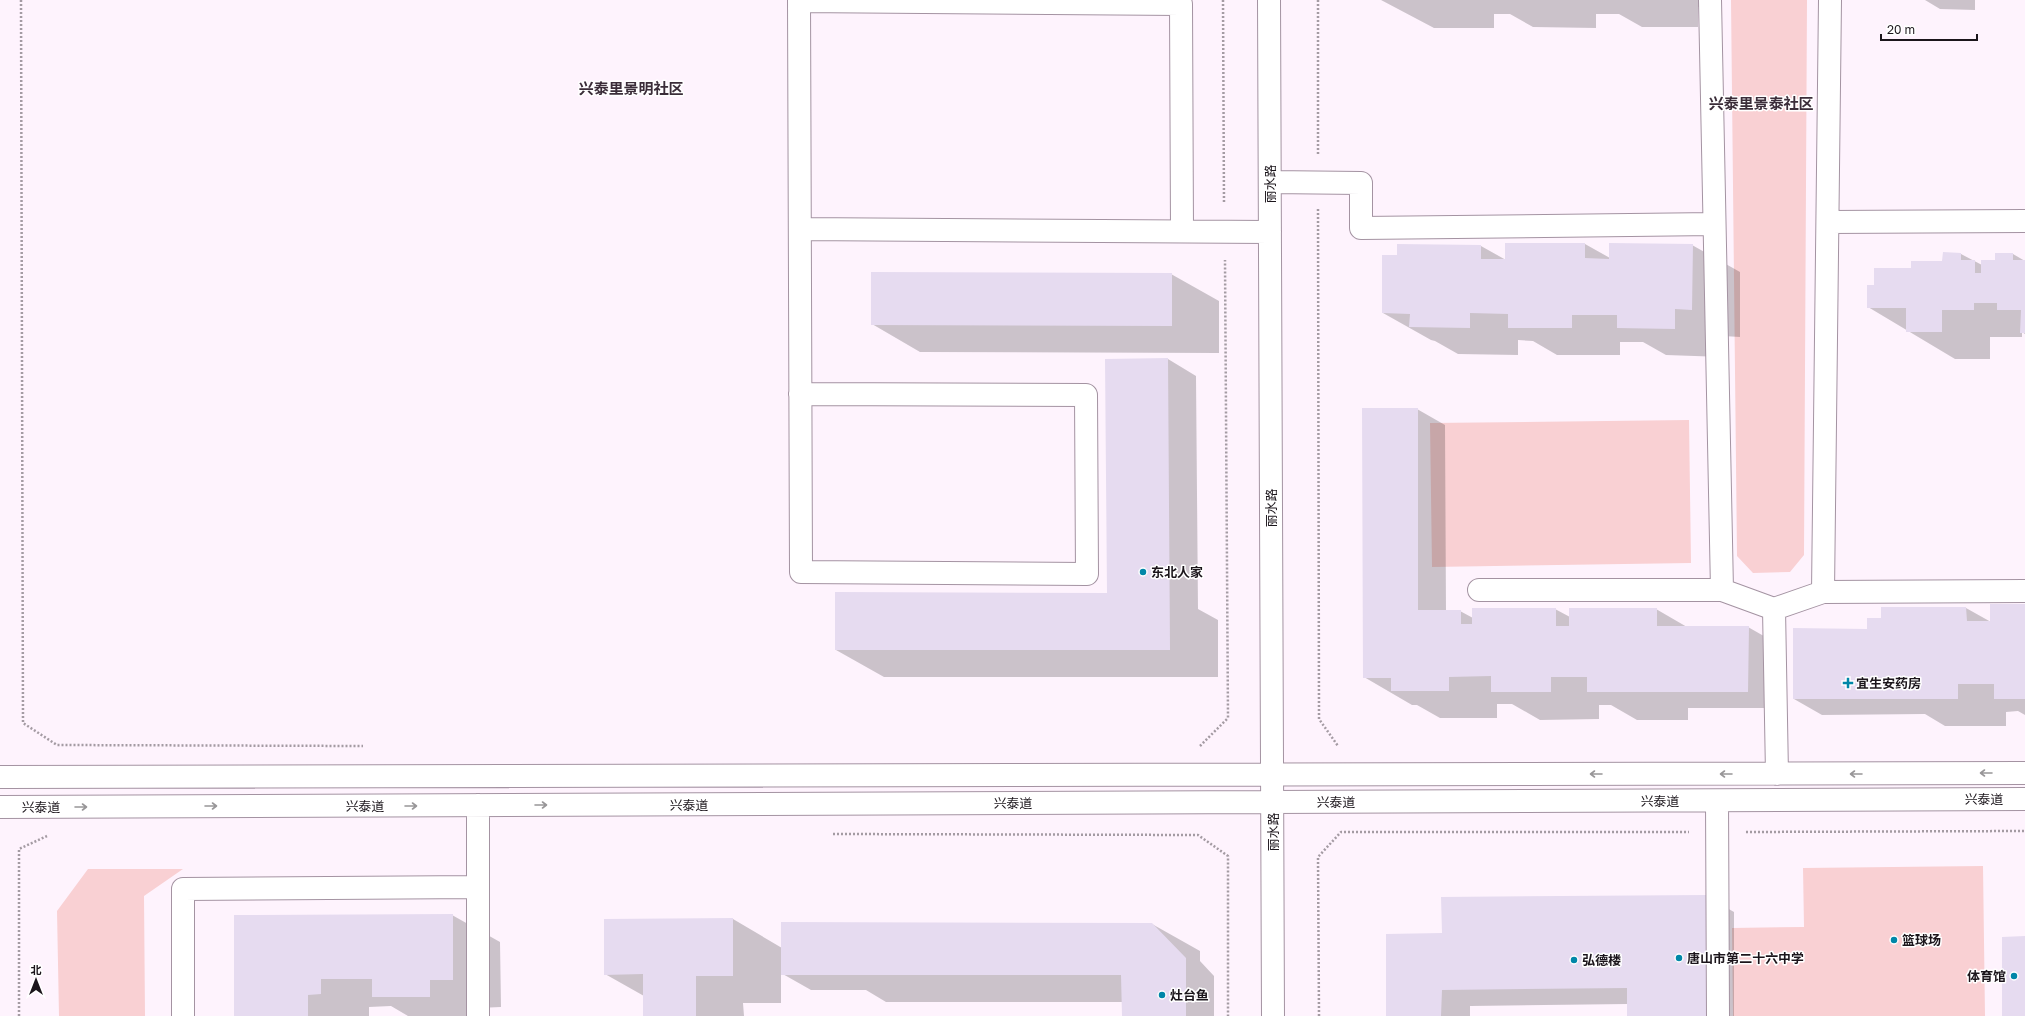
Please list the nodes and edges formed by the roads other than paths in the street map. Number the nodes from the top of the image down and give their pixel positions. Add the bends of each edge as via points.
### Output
1 (1269, 0) edge
2 (1710, 0) edge
3 (1830, 0) edge
4 (799, 1) edge
5 (1270, 182) junction
6 (2025, 221) edge
7 (1828, 222) junction
8 (1714, 224) junction
9 (800, 229) junction
10 (1182, 231) junction
11 (1270, 232) junction
12 (800, 394) junction
13 (1479, 590) dead end
14 (1722, 590) junction
15 (2025, 591) edge
16 (1823, 592) junction
17 (1774, 609) junction
18 (2025, 772) edge
19 (1272, 773) junction
20 (1777, 774) junction
21 (0, 777) edge
22 (2025, 799) edge
23 (1717, 800) junction
24 (1273, 803) junction
25 (478, 805) junction
26 (0, 807) edge
27 (478, 887) junction
28 (183, 1016) edge
29 (478, 1016) edge
30 (1273, 1016) edge
31 (1718, 1016) edge

1 - 5 street, 丽水路
2 - 8 street
3 - 7 street
4 - 9 street
4 - 10 street via 1181,4
5 - 8 street via 1361,183 1361,228
5 - 11 street, 丽水路
6 - 7 street
7 - 16 street
8 - 14 street
9 - 10 street
9 - 12 street
10 - 11 street
11 - 19 street, 丽水路
12 - 12 street via 801,572 1087,574 1086,395
13 - 14 street
14 - 17 street
15 - 16 street
16 - 17 street
17 - 20 street
18 -> 20 street, 兴泰道
20 -> 19 street, 兴泰道
19 - 21 street, 兴泰道
19 - 24 street, 丽水路
22 - 23 street, 兴泰道
23 - 24 street, 兴泰道
23 - 31 street
25 -> 24 street, 兴泰道
24 - 30 street, 丽水路
26 -> 25 street, 兴泰道
25 - 27 street
27 - 28 street via 183,889
27 - 29 street

